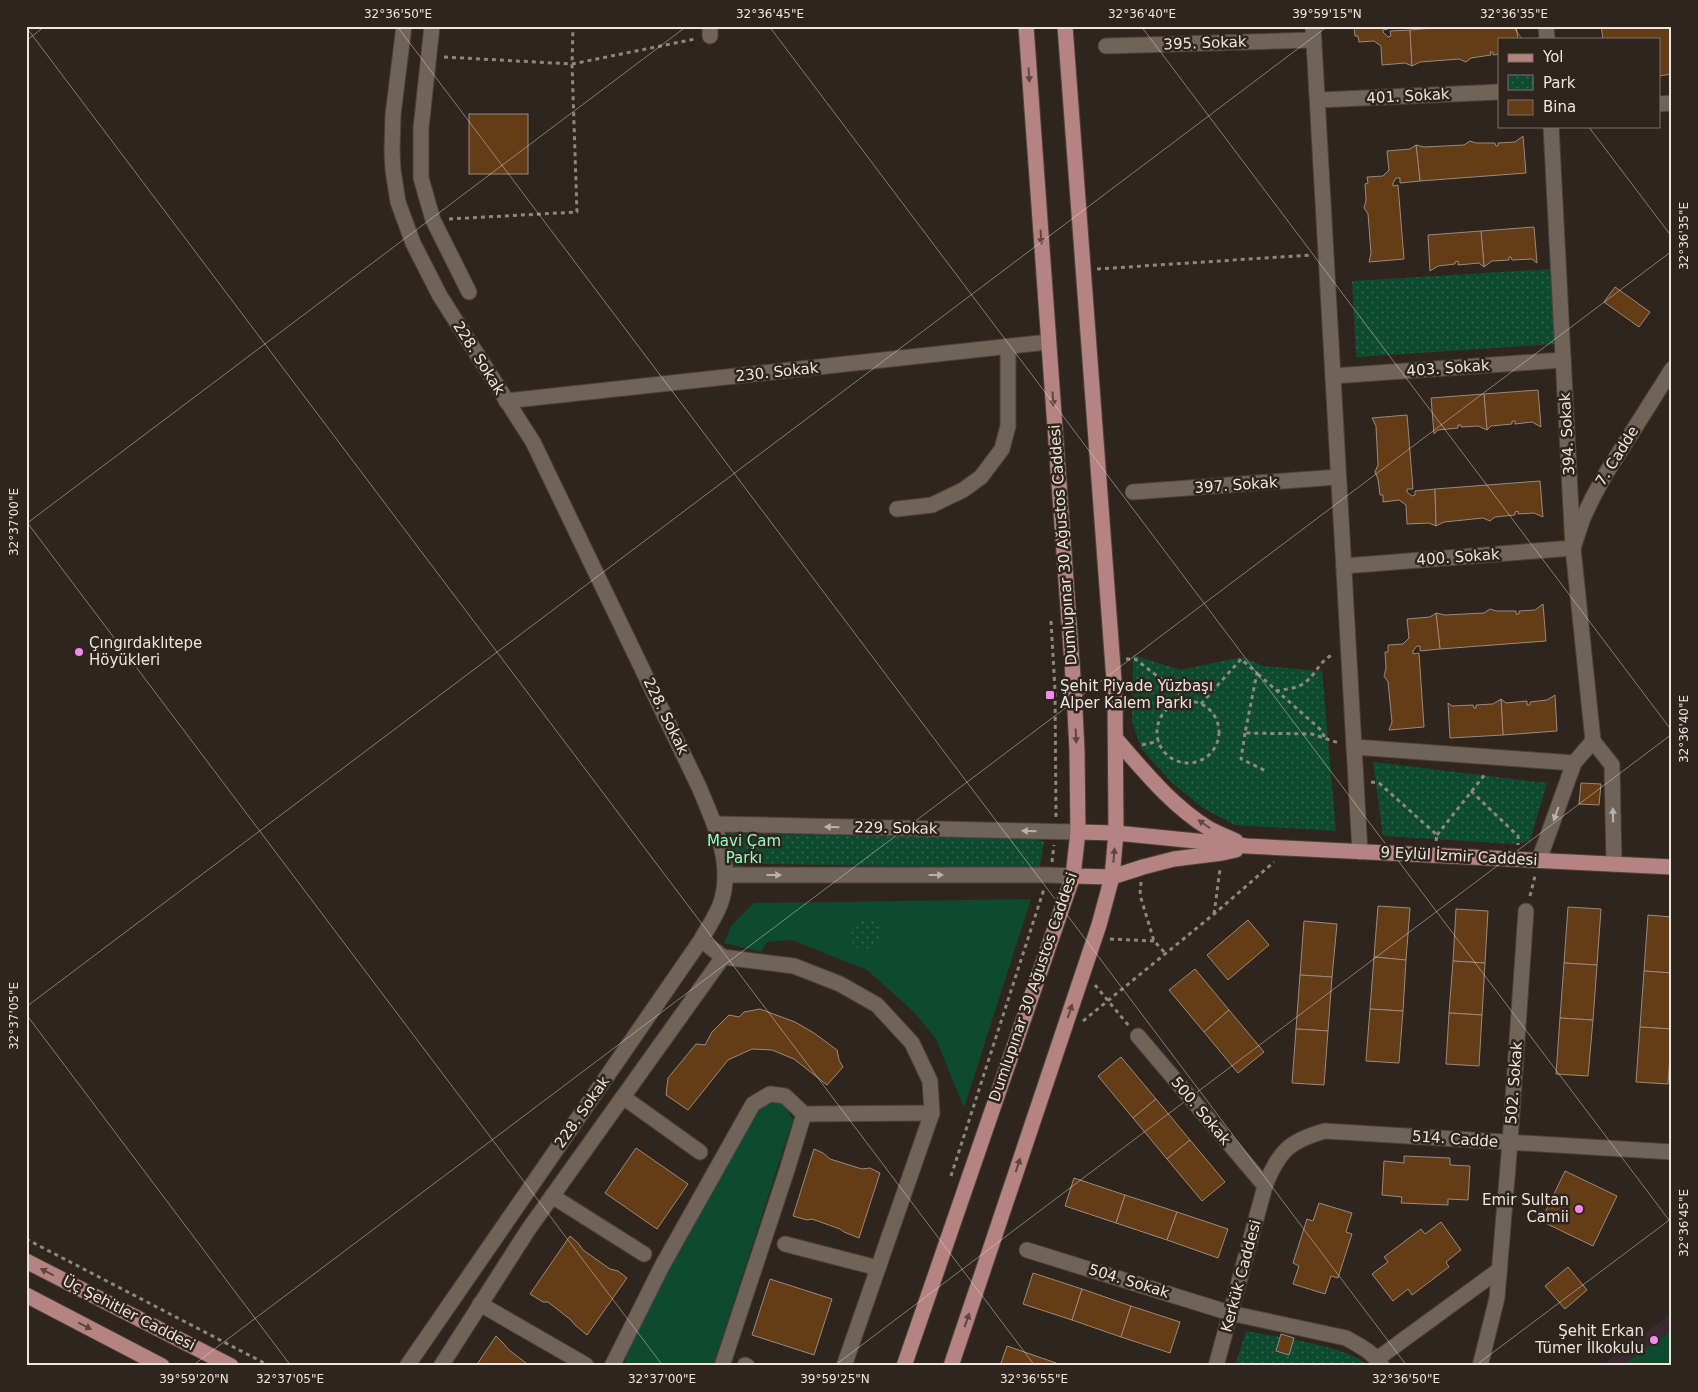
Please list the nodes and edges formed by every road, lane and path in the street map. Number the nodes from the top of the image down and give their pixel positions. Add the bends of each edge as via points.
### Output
1 (404, 26) edge
2 (432, 26) edge
3 (573, 26) edge
4 (1026, 26) edge
5 (1065, 26) edge
6 (710, 31) edge
7 (1314, 33) edge
8 (1106, 46) dead end
9 (429, 56) junction
10 (572, 64) junction
11 (1498, 92) edge
12 (1318, 100) junction
13 (1551, 128) edge
14 (433, 220) junction
15 (1326, 254) junction
16 (1083, 270) junction
17 (469, 292) dead end
18 (1048, 342) junction
19 (1008, 347) junction
20 (1564, 360) junction
21 (1672, 369) edge
22 (1333, 376) junction
23 (506, 402) junction
24 (1338, 477) junction
25 (1133, 492) dead end
26 (898, 509) dead end
27 (1573, 548) junction
28 (1344, 566) junction
29 (1051, 620) dead end
30 (1348, 648) junction
31 (1113, 658) junction
32 (1257, 673) junction
33 (1276, 690) junction
34 (1188, 701) junction
35 (1201, 704) junction
36 (1245, 733) junction
37 (1325, 738) junction
38 (1116, 739) junction
39 (1593, 742) junction
40 (1354, 747) junction
41 (1497, 758) junction
42 (1574, 763) junction
43 (1266, 771) dead end
44 (1356, 780) junction
45 (1471, 791) junction
46 (714, 824) junction
47 (1055, 832) junction
48 (1078, 832) junction
49 (1116, 833) junction
50 (1436, 835) junction
51 (1247, 846) junction
52 (1290, 848) junction
53 (1360, 852) junction
54 (1222, 853) junction
55 (1436, 855) junction
56 (1518, 859) junction
57 (1539, 860) junction
58 (1614, 864) junction
59 (1143, 867) junction
60 (1672, 867) edge
61 (725, 875) junction
62 (1048, 875) junction
63 (1073, 876) junction
64 (1112, 877) junction
65 (1526, 911) joint
66 (1214, 914) junction
67 (1094, 938) junction
68 (701, 940) junction
69 (1154, 941) junction
70 (1166, 954) junction
71 (722, 958) junction
72 (1083, 971) junction
73 (1108, 1001) junction
74 (1081, 1023) dead end
75 (1138, 1036) joint
76 (623, 1096) junction
77 (932, 1113) junction
78 (804, 1114) junction
79 (1510, 1142) junction
80 (700, 1152) dead end
81 (1672, 1152) edge
82 (949, 1184) dead end
83 (1265, 1186) junction
84 (552, 1196) junction
85 (26, 1239) edge
86 (785, 1244) dead end
87 (1026, 1250) dead end
88 (644, 1254) dead end
89 (26, 1261) edge
90 (878, 1268) junction
91 (1499, 1270) junction
92 (26, 1295) edge
93 (480, 1304) junction
94 (1230, 1312) junction
95 (1379, 1362) edge
96 (614, 1364) edge
97 (586, 1365) edge
98 (162, 1366) edge
99 (231, 1366) edge
100 (270, 1366) edge
101 (407, 1366) edge
102 (441, 1366) edge
103 (722, 1366) edge
104 (844, 1366) edge
105 (904, 1366) edge
106 (951, 1366) edge
107 (1216, 1366) edge
108 (1480, 1366) edge

1 - 23 street, 228. Sokak via 393,115 393,170 398,202 425,269
2 - 9 street
3 - 10 path
4 -> 18 main road, Dumlupınar 30 Ağustos Caddesi
5 - 16 main road
6 - 10 path
7 - 8 street, 395. Sokak
7 - 12 street
9 - 10 path
9 - 14 street via 420,157 421,178
10 - 14 path via 577,212
11 - 12 street, 401. Sokak
12 - 15 street
13 - 20 street, 394. Sokak
14 - 17 street
15 - 16 path
15 - 22 street
16 - 31 main road
18 - 19 street, 230. Sokak
18 -> 48 main road, Dumlupınar 30 Ağustos Caddesi via 1074,701
19 - 23 street, 230. Sokak
19 - 26 street via 1008,426 1002,449 981,477 963,490 932,505
20 - 22 street, 403. Sokak
20 - 27 street, 394. Sokak
21 - 27 street, 7. Cadde via 1601,482 1583,518
22 - 24 street
23 - 46 street, 228. Sokak via 533,442 700,787
24 - 25 street, 397. Sokak
24 - 28 street
27 - 28 street, 400. Sokak
27 - 39 street, 394. Sokak
28 - 30 street
29 - 47 path via 1055,690
30 - 33 path via 1326,658 1301,685
30 - 40 street
31 - 34 path via 1135,659
31 - 38 main road
32 - 33 path
32 - 35 path via 1241,659
32 - 36 path
33 - 37 path via 1321,730
34 - 35 path
34 - 35 path via 1171,706 1164,712 1157,728 1158,741 1165,752 1179,762 1197,762 1212,752 1216,745 1219,727 1211,711
36 - 37 path via 1312,734
36 - 43 path via 1241,760
37 - 40 path
38 - 49 main road
51 -> 38 main road, 9 Eylül İzmir Caddesi via 1209,828 1186,812 1162,791
39 - 42 street
58 -> 39 street via 1612,764
40 - 41 street
40 - 44 street
41 - 42 street
41 - 45 path
42 -> 57 street
44 - 50 path via 1379,783
44 - 53 street
45 - 50 path
45 - 56 path via 1518,836
47 -> 46 street, 229. Sokak
46 - 61 street, 228. Sokak
47 - 48 street, 229. Sokak
47 - 62 path
48 - 49 main road, 9 Eylül İzmir Caddesi
48 - 63 main road, Dumlupınar 30 Ağustos Caddesi
49 - 51 main road, 9 Eylül İzmir Caddesi
64 -> 49 main road
50 - 55 path
51 - 52 main road, 9 Eylül İzmir Caddesi
51 - 54 main road, 9 Eylül İzmir Caddesi
52 - 53 main road, 9 Eylül İzmir Caddesi
52 - 66 path
53 - 55 main road, 9 Eylül İzmir Caddesi
54 - 59 main road, 9 Eylül İzmir Caddesi
54 - 66 path
55 - 56 main road, 9 Eylül İzmir Caddesi
56 - 57 main road, 9 Eylül İzmir Caddesi
57 - 58 main road, 9 Eylül İzmir Caddesi
57 - 65 path
58 - 60 main road, 9 Eylül İzmir Caddesi
59 - 64 main road, 9 Eylül İzmir Caddesi
59 - 69 path via 1140,895
61 -> 62 street
61 - 68 street, 228. Sokak via 722,900
62 - 63 street
62 - 82 path
63 - 64 main road, 9 Eylül İzmir Caddesi
63 - 105 main road, Dumlupınar 30 Ağustos Caddesi
64 - 67 main road
65 - 79 street, 502. Sokak
66 - 70 path
67 - 69 path
67 - 72 main road
68 - 71 street
68 - 101 street, 228. Sokak
69 - 70 path
70 - 73 path
71 - 76 street
71 - 77 street via 794,966 840,984 877,1005 912,1043 930,1081
72 - 73 path
106 -> 72 main road
73 - 74 path
73 - 75 path
75 - 83 street, 500. Sokak
76 - 80 street
76 - 84 street
77 - 78 street
77 - 90 street
78 - 96 street via 785,1096 770,1094 753,1104 662,1266
78 - 103 street
79 - 81 street, 514. Cadde
79 - 83 street, 514. Cadde via 1325,1131 1305,1137 1288,1148 1274,1165
79 - 91 street, 502. Sokak
83 - 94 street, Kerkük Caddesi
84 - 88 street
84 - 93 street
85 - 100 path
86 - 90 street
87 - 94 street, 504. Sokak
99 -> 89 main road, Üç Şehitler Caddesi
90 - 104 street
91 - 95 street
91 - 108 street, 502. Sokak via 1497,1298
92 -> 98 main road, Üç Şehitler Caddesi
93 - 97 street
93 - 102 street
94 - 95 street, 504. Sokak via 1346,1338 1363,1347
94 - 107 street, Kerkük Caddesi

